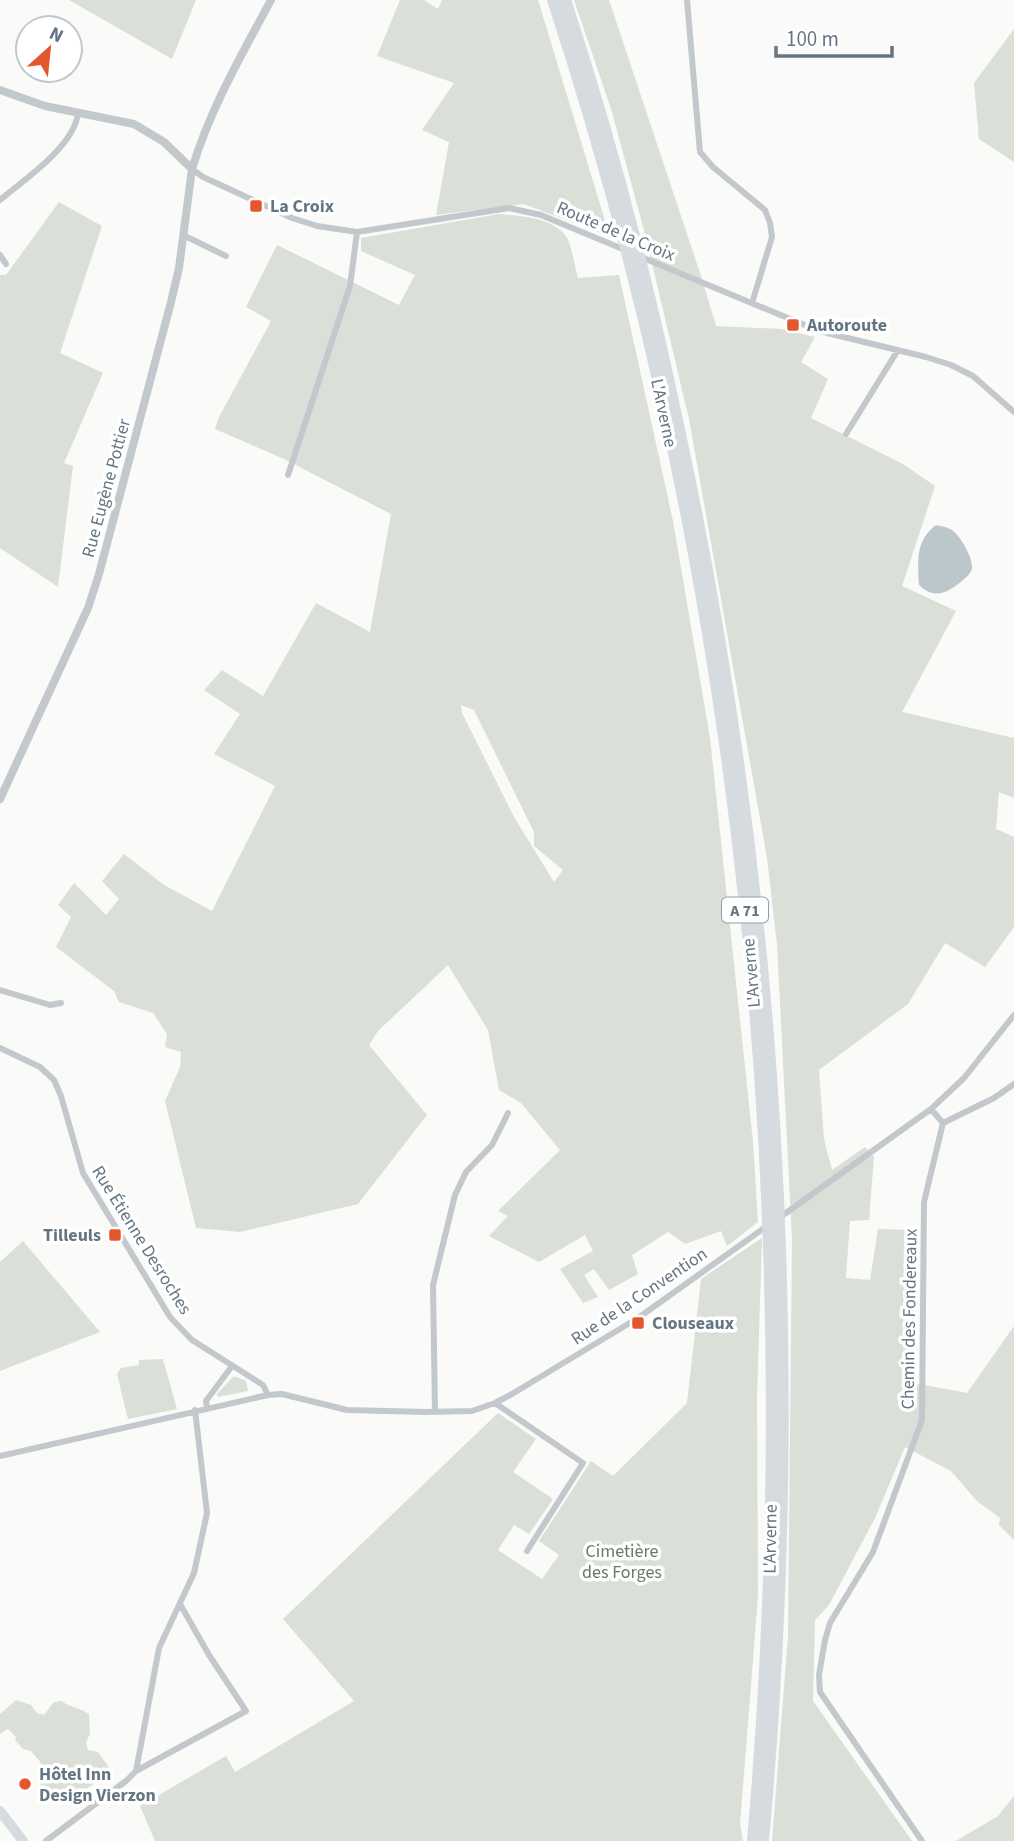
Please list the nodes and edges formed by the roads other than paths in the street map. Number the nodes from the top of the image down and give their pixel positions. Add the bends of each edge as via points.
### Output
1 (271, 0) edge
2 (553, 0) edge
3 (565, 0) edge
4 (687, 0) edge
5 (1, 91) edge
6 (78, 114) junction
7 (192, 169) junction
8 (0, 200) edge
9 (357, 232) junction
10 (183, 235) junction
11 (0, 255) edge
12 (226, 256) dead end
13 (6, 264) dead end
14 (752, 303) junction
15 (898, 350) junction
16 (1014, 411) edge
17 (846, 434) dead end
18 (288, 475) dead end
19 (0, 799) edge
20 (0, 990) edge
21 (61, 1003) dead end
22 (1014, 1015) edge
23 (0, 1048) edge
24 (1014, 1084) edge
25 (931, 1109) junction
26 (508, 1113) dead end
27 (943, 1123) junction
28 (232, 1366) junction
29 (268, 1395) junction
30 (495, 1403) junction
31 (206, 1408) junction
32 (195, 1410) junction
33 (435, 1412) junction
34 (0, 1456) edge
35 (527, 1551) dead end
36 (180, 1604) junction
37 (136, 1771) junction
38 (0, 1811) edge
39 (23, 1841) edge
40 (46, 1841) edge
41 (753, 1841) edge
42 (763, 1841) edge
43 (922, 1841) edge

1 - 7 street, Rue Eugène Pottier via 225,87
2 - 41 highway, L'Arverne / A 71 via 610,191 671,447 719,704 747,926 760,1066 772,1396 767,1632
3 - 42 highway, L'Arverne / A 71 via 621,188 683,446 720,638 755,891 775,1126 783,1350 778,1639
4 - 14 street via 700,152 765,210 770,223 772,237
5 - 6 street
6 - 7 street via 134,124 174,150
6 - 8 street via 70,134 45,163
7 - 9 street, Route de la Croix via 292,218
7 - 10 street, Rue Eugène Pottier
9 - 14 street, Route de la Croix via 509,208 541,215
9 - 18 street via 350,286
10 - 12 street
10 - 19 street, Rue Eugène Pottier via 171,302 88,608
11 - 13 street
14 - 15 street, Route de la Croix via 819,331
15 - 16 street, Route de la Croix via 973,376
15 - 17 street
20 - 21 street via 50,1005
22 - 25 street, Rue de la Convention via 964,1078
23 - 28 street, Rue Étienne Desroches via 40,1067 54,1080 83,1173 170,1317 192,1340
24 - 27 street
25 - 27 street
25 - 30 street, Rue de la Convention via 638,1318
26 - 33 street via 492,1145 466,1172 455,1195 433,1285
27 - 43 street, Chemin des Fondereaux via 924,1202 922,1420 873,1552 830,1623 819,1675 820,1692
28 - 29 street, Rue Étienne Desroches via 263,1385
28 - 31 street via 206,1401
29 - 31 street, Rue de la Convention
29 - 33 street, Rue de la Convention via 289,1395 348,1410
30 - 33 street, Rue de la Convention via 472,1411
30 - 35 street via 583,1463
31 - 32 street, Rue de la Convention
32 - 34 street, Rue de la Convention
32 - 36 street via 207,1513 194,1573
36 - 37 street via 159,1648
36 - 37 street via 246,1711
37 - 40 street
38 - 39 main road

